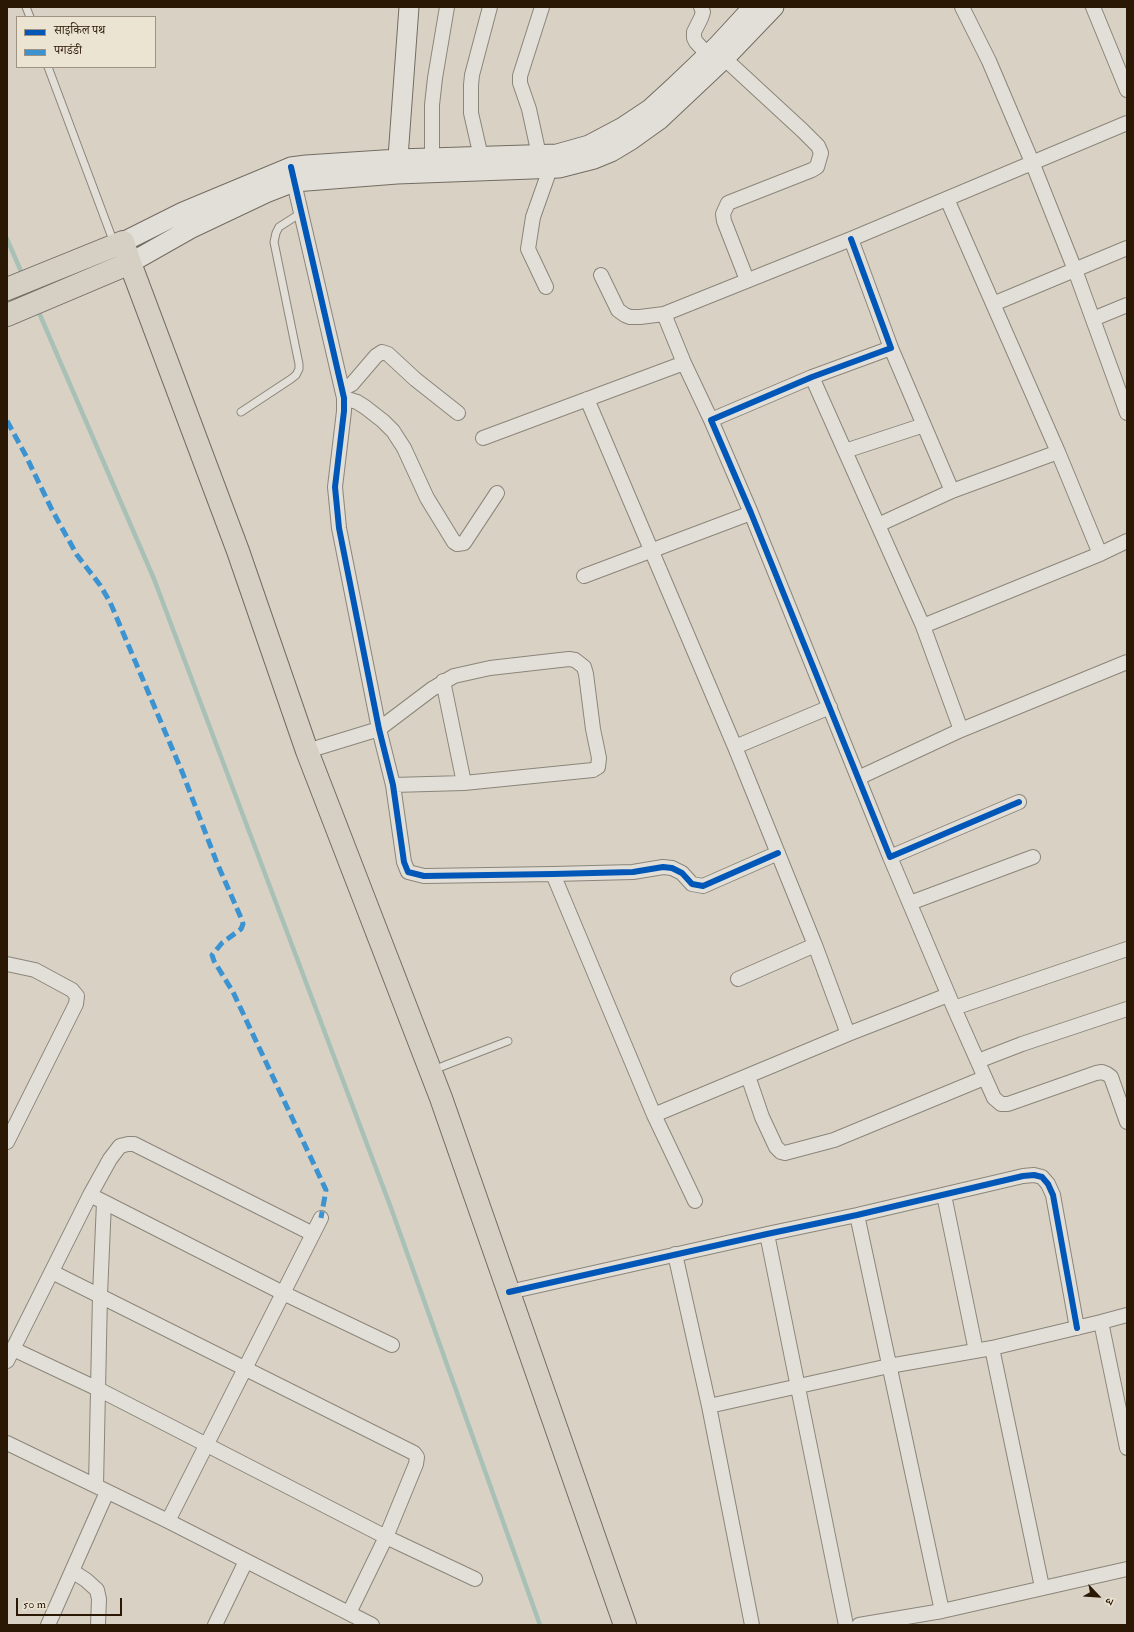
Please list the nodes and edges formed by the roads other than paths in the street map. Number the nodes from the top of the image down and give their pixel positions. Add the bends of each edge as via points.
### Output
1 (409, 7) edge
2 (448, 7) edge
3 (490, 7) edge
4 (542, 7) edge
5 (701, 7) edge
6 (753, 7) edge
7 (774, 7) edge
8 (962, 7) edge
9 (1097, 8) edge
10 (716, 57) junction
11 (48, 68) edge
12 (1127, 90) edge
13 (1127, 123) edge
14 (481, 157) junction
15 (432, 158) junction
16 (544, 162) junction
17 (1032, 162) junction
18 (398, 167) junction
19 (292, 174) junction
20 (947, 199) junction
21 (301, 214) junction
22 (851, 239) junction
23 (119, 244) junction
24 (1127, 248) edge
25 (130, 263) junction
26 (1076, 270) junction
27 (601, 275) dead end
28 (747, 280) junction
29 (546, 287) dead end
30 (7, 288) edge
31 (993, 304) junction
32 (1127, 305) edge
33 (7, 314) edge
34 (664, 314) junction
35 (1093, 319) junction
36 (892, 348) junction
37 (684, 363) junction
38 (812, 377) junction
39 (343, 394) junction
40 (587, 399) junction
41 (240, 412) dead end
42 (458, 413) dead end
43 (1127, 413) edge
44 (711, 420) junction
45 (924, 425) junction
46 (484, 438) dead end
47 (845, 451) junction
48 (1058, 452) junction
49 (952, 491) junction
50 (497, 493) dead end
51 (751, 513) junction
52 (878, 525) junction
53 (1127, 541) edge
54 (651, 550) junction
55 (1100, 554) junction
56 (584, 576) dead end
57 (923, 626) junction
58 (1127, 662) edge
59 (443, 681) junction
60 (830, 707) junction
61 (379, 729) junction
62 (961, 730) junction
63 (735, 747) junction
64 (307, 751) junction
65 (858, 778) junction
66 (464, 783) junction
67 (393, 785) junction
68 (1019, 802) dead end
69 (778, 853) junction
70 (890, 857) junction
71 (1033, 857) dead end
72 (553, 874) junction
73 (910, 903) junction
74 (815, 945) junction
75 (1127, 949) edge
76 (7, 964) edge
77 (738, 979) dead end
78 (948, 995) junction
79 (954, 1008) junction
80 (1127, 1009) edge
81 (848, 1034) junction
82 (508, 1041) dead end
83 (978, 1061) junction
84 (431, 1071) junction
85 (748, 1076) junction
86 (984, 1078) junction
87 (1123, 1094) edge
88 (654, 1115) junction
89 (1127, 1122) edge
90 (7, 1142) edge
91 (90, 1195) junction
92 (944, 1195) junction
93 (695, 1201) dead end
94 (104, 1202) junction
95 (857, 1215) junction
96 (321, 1218) dead end
97 (313, 1234) junction
98 (767, 1234) junction
99 (675, 1254) junction
100 (52, 1272) junction
101 (509, 1292) junction
102 (283, 1293) junction
103 (100, 1295) junction
104 (1127, 1315) edge
105 (1101, 1322) junction
106 (1077, 1328) junction
107 (392, 1345) dead end
108 (992, 1348) junction
109 (976, 1351) junction
110 (10, 1355) edge
111 (889, 1366) junction
112 (245, 1369) junction
113 (798, 1386) junction
114 (98, 1389) junction
115 (709, 1406) junction
116 (7, 1443) edge
117 (206, 1446) junction
118 (1127, 1448) edge
119 (102, 1489) junction
120 (168, 1521) junction
121 (386, 1537) junction
122 (246, 1560) junction
123 (1127, 1569) edge
124 (72, 1571) junction
125 (475, 1579) dead end
126 (1042, 1587) junction
127 (942, 1611) junction
128 (349, 1613) junction
129 (48, 1625) edge
130 (98, 1625) edge
131 (214, 1625) edge
132 (372, 1625) edge
133 (626, 1625) edge
134 (752, 1625) edge
135 (846, 1625) edge
136 (859, 1625) edge

1 - 18 main road
2 - 15 street via 432,105
3 - 14 street via 471,85 471,113
4 - 16 street via 520,83
5 - 10 street via 702,18 694,32 694,38
6 - 10 main road
7 - 10 main road
8 - 17 street via 989,61
9 - 12 street
10 - 16 main road via 669,112 631,140 594,159 559,168
10 - 28 street via 803,131 818,146 821,153 817,167 812,170 728,203 723,214 724,221
11 - 23 lane
13 - 17 street
14 - 15 main road
14 - 16 main road
15 - 18 main road
16 - 18 main road
16 - 29 street via 528,249
17 - 20 street
17 - 26 street
18 - 19 main road
19 - 21 street
19 - 23 main road via 183,212
19 - 25 main road via 266,193 190,229
20 - 22 street
20 - 31 street
21 - 39 street
21 - 41 lane via 279,227 274,242 300,364 299,370 296,375
22 - 28 street
22 - 36 street
23 - 25 main road
23 - 30 main road
24 - 26 street
25 - 33 main road
25 - 64 main road via 238,551
26 - 31 street
26 - 35 street
27 - 34 street via 618,310 625,315 640,317
28 - 34 street
31 - 48 street
32 - 35 street
34 - 37 street
35 - 43 street
36 - 38 street
36 - 45 street
37 - 40 street
37 - 44 street
38 - 44 street
38 - 47 street
39 - 42 street via 382,352 388,354
39 - 50 street via 383,420 393,431 404,448 427,498 454,542 464,543
39 - 61 street via 344,411 335,487 339,528
40 - 46 street
40 - 54 street
44 - 51 street
45 - 47 street
45 - 49 street
47 - 52 street
48 - 49 street
48 - 55 street
49 - 52 street
51 - 54 street
51 - 60 street
52 - 57 street
53 - 55 street
54 - 56 street
54 - 63 street
55 - 57 street
57 - 62 street
58 - 62 street
59 - 61 street
59 - 66 street
59 - 66 street via 490,668 569,660 580,663 586,674 599,758 598,767 589,772
60 - 63 street
60 - 65 street
61 - 64 street
61 - 67 street
62 - 65 street
63 - 69 street
64 - 84 main road
65 - 70 street
66 - 67 street
67 - 72 street via 404,862 408,872 424,876
68 - 70 street
69 - 72 street via 703,886 692,884 682,873 672,868 663,867 633,872
69 - 74 street
70 - 73 street
71 - 73 street
72 - 88 street
73 - 78 street
74 - 77 street
74 - 81 street
75 - 79 street
76 - 90 street via 35,970 72,990 78,996
78 - 79 street
78 - 81 street
79 - 83 street
80 - 83 street
81 - 85 street
82 - 84 lane
83 - 86 street
84 - 101 main road
85 - 86 street via 762,1117 776,1147 785,1153 834,1140
85 - 88 street
86 - 87 street via 994,1098 1001,1104 1008,1104 1102,1072 1111,1077
87 - 89 street
88 - 93 street
91 - 94 street
91 - 97 street via 110,1158 120,1146 134,1144
91 - 100 street
92 - 95 street
92 - 106 street via 1022,1176 1042,1177 1053,1195
92 - 109 street
94 - 102 street
94 - 103 street
95 - 98 street
95 - 111 street
96 - 97 street
97 - 102 street
98 - 99 street
98 - 113 street
99 - 101 street
99 - 115 street
100 - 103 street
100 - 110 street
101 - 133 main road
102 - 107 street
102 - 112 street
103 - 112 street
103 - 114 street
104 - 105 street
105 - 106 street
105 - 118 street
106 - 108 street
108 - 109 street
108 - 126 street
109 - 111 street
110 - 114 street
111 - 113 street
111 - 127 street
112 - 117 street
112 - 121 street via 414,1453 416,1464
113 - 115 street
113 - 135 street
114 - 117 street
114 - 119 street
115 - 134 street
116 - 119 street
117 - 120 street
117 - 121 street
119 - 120 street
119 - 124 street
120 - 122 street
121 - 125 street
121 - 128 street
122 - 128 street
122 - 131 street
123 - 126 street
124 - 129 street
124 - 130 street via 97,1590
126 - 127 street
127 - 136 street
128 - 132 street

